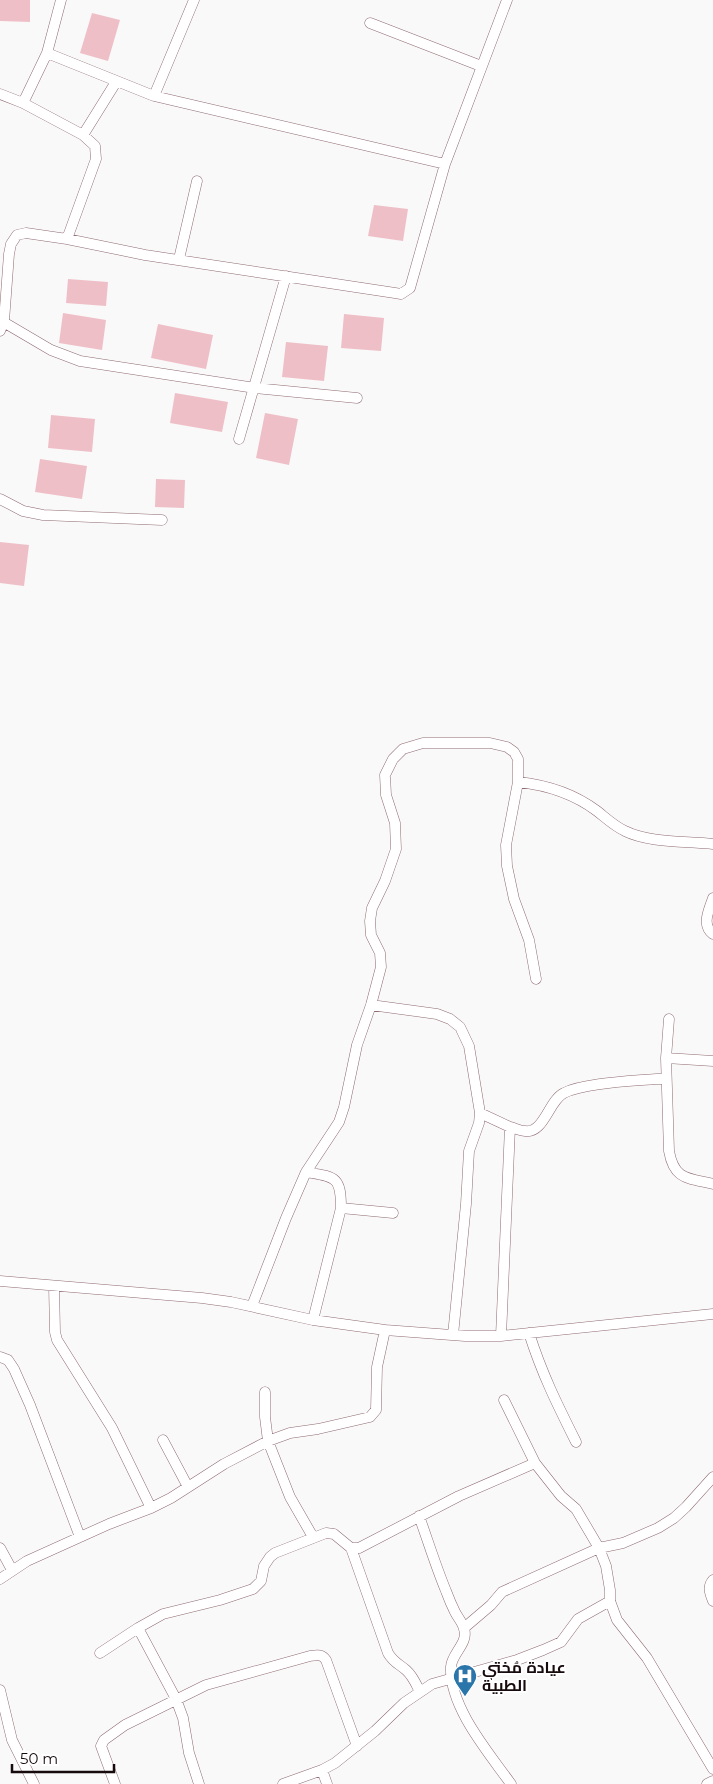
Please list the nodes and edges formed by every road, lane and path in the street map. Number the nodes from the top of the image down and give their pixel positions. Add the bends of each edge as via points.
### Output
1 (62, 0) edge
2 (194, 0) edge
3 (506, 0) edge
4 (370, 23) dead end
5 (46, 53) junction
6 (481, 66) junction
7 (116, 82) junction
8 (0, 94) edge
9 (154, 96) junction
10 (23, 103) junction
11 (83, 135) junction
12 (445, 164) junction
13 (197, 181) dead end
14 (67, 239) junction
15 (179, 259) junction
16 (286, 276) junction
17 (1, 324) edge
18 (254, 388) junction
19 (357, 398) dead end
20 (239, 439) dead end
21 (0, 500) edge
22 (162, 520) dead end
23 (518, 782) junction
24 (713, 844) edge
25 (713, 898) edge
26 (713, 934) edge
27 (536, 979) dead end
28 (371, 1005) junction
29 (669, 1019) dead end
30 (666, 1058) junction
31 (713, 1061) edge
32 (666, 1078) junction
33 (480, 1113) junction
34 (510, 1127) junction
35 (306, 1172) junction
36 (713, 1184) edge
37 (341, 1208) junction
38 (393, 1213) dead end
39 (0, 1281) edge
40 (54, 1286) junction
41 (252, 1306) junction
42 (713, 1314) edge
43 (313, 1320) junction
44 (386, 1330) junction
45 (529, 1333) junction
46 (452, 1335) junction
47 (501, 1336) junction
48 (0, 1357) edge
49 (265, 1392) dead end
50 (504, 1400) dead end
51 (163, 1440) dead end
52 (268, 1441) junction
53 (576, 1442) dead end
54 (535, 1463) junction
55 (713, 1476) edge
56 (188, 1487) junction
57 (151, 1508) junction
58 (419, 1516) junction
59 (80, 1537) junction
60 (313, 1537) junction
61 (0, 1548) edge
62 (352, 1548) junction
63 (599, 1548) junction
64 (12, 1570) junction
65 (0, 1579) edge
66 (713, 1580) edge
67 (610, 1601) junction
68 (713, 1601) edge
69 (138, 1628) junction
70 (464, 1628) junction
71 (100, 1653) dead end
72 (450, 1678) junction
73 (0, 1690) edge
74 (420, 1692) junction
75 (176, 1699) junction
76 (357, 1746) junction
77 (713, 1769) edge
78 (322, 1770) junction
79 (713, 1781) edge
80 (34, 1784) edge
81 (115, 1784) edge
82 (199, 1784) edge
83 (283, 1784) edge
84 (327, 1784) edge
85 (511, 1784) edge
86 (707, 1784) edge

1 - 5 street
2 - 9 street
3 - 6 street
4 - 6 street
5 - 7 street
5 - 10 street
6 - 12 street
7 - 9 street
7 - 11 street
8 - 10 street
9 - 12 street
10 - 11 street
11 - 14 street via 95,146 96,159
12 - 16 street via 410,288 406,292
13 - 15 street
14 - 15 street
14 - 17 street via 26,233 17,235 9,254
15 - 16 street
16 - 18 street
17 - 18 street via 80,361
18 - 19 street
18 - 20 street
21 - 22 street via 43,515
23 - 24 street via 540,784 580,799 626,832 642,837
23 - 27 street via 506,846 507,866 514,899 529,940
23 - 28 street via 518,759 514,752 490,743 423,743 404,749 393,759 385,775 385,785 395,823 396,849 372,908 371,934 380,953 381,967
25 - 26 street via 706,924
28 - 33 street via 437,1014 460,1027 469,1046
28 - 35 street via 357,1045 339,1122
29 - 30 street
30 - 31 street
30 - 32 street
32 - 34 street via 571,1090 558,1096 537,1128 526,1132
32 - 36 street via 671,1163 684,1178
33 - 34 street
33 - 46 street via 469,1151
34 - 47 street
35 - 37 street via 330,1176 336,1182 341,1190
35 - 41 street
37 - 38 street
37 - 43 street
39 - 40 street
40 - 41 street via 202,1298
40 - 57 street via 57,1340 112,1428
41 - 43 street
42 - 45 street
43 - 44 street
44 - 46 street
44 - 52 street via 377,1367 376,1410 370,1417 290,1433
45 - 47 street
45 - 53 street via 551,1394
46 - 47 street
48 - 59 street via 8,1360 14,1369 30,1405
49 - 52 street
50 - 54 street
51 - 56 street
52 - 56 street
52 - 60 street via 290,1497
54 - 58 street
54 - 63 street via 561,1496 576,1509
55 - 63 street via 674,1518 623,1543
56 - 57 street
57 - 59 street
58 - 62 street via 359,1548
58 - 70 street via 446,1592
59 - 64 street
60 - 62 street via 334,1534
60 - 69 street via 270,1557 261,1581 253,1589 163,1614
61 - 64 street
62 - 74 street via 388,1652 413,1678
63 - 67 street via 606,1566
63 - 70 street via 502,1592
64 - 65 street
66 - 68 street via 709,1589
67 - 72 street via 578,1619 565,1638 543,1650
67 - 77 street via 617,1620 647,1658
69 - 71 street
69 - 75 street
70 - 72 street via 464,1640 453,1658
72 - 74 street
72 - 85 street via 482,1748
73 - 80 street via 12,1740
74 - 76 street
75 - 76 street via 218,1681 323,1656
75 - 81 street via 125,1724 104,1740 101,1751
75 - 82 street
76 - 78 street
78 - 83 street
78 - 84 street
79 - 86 street

